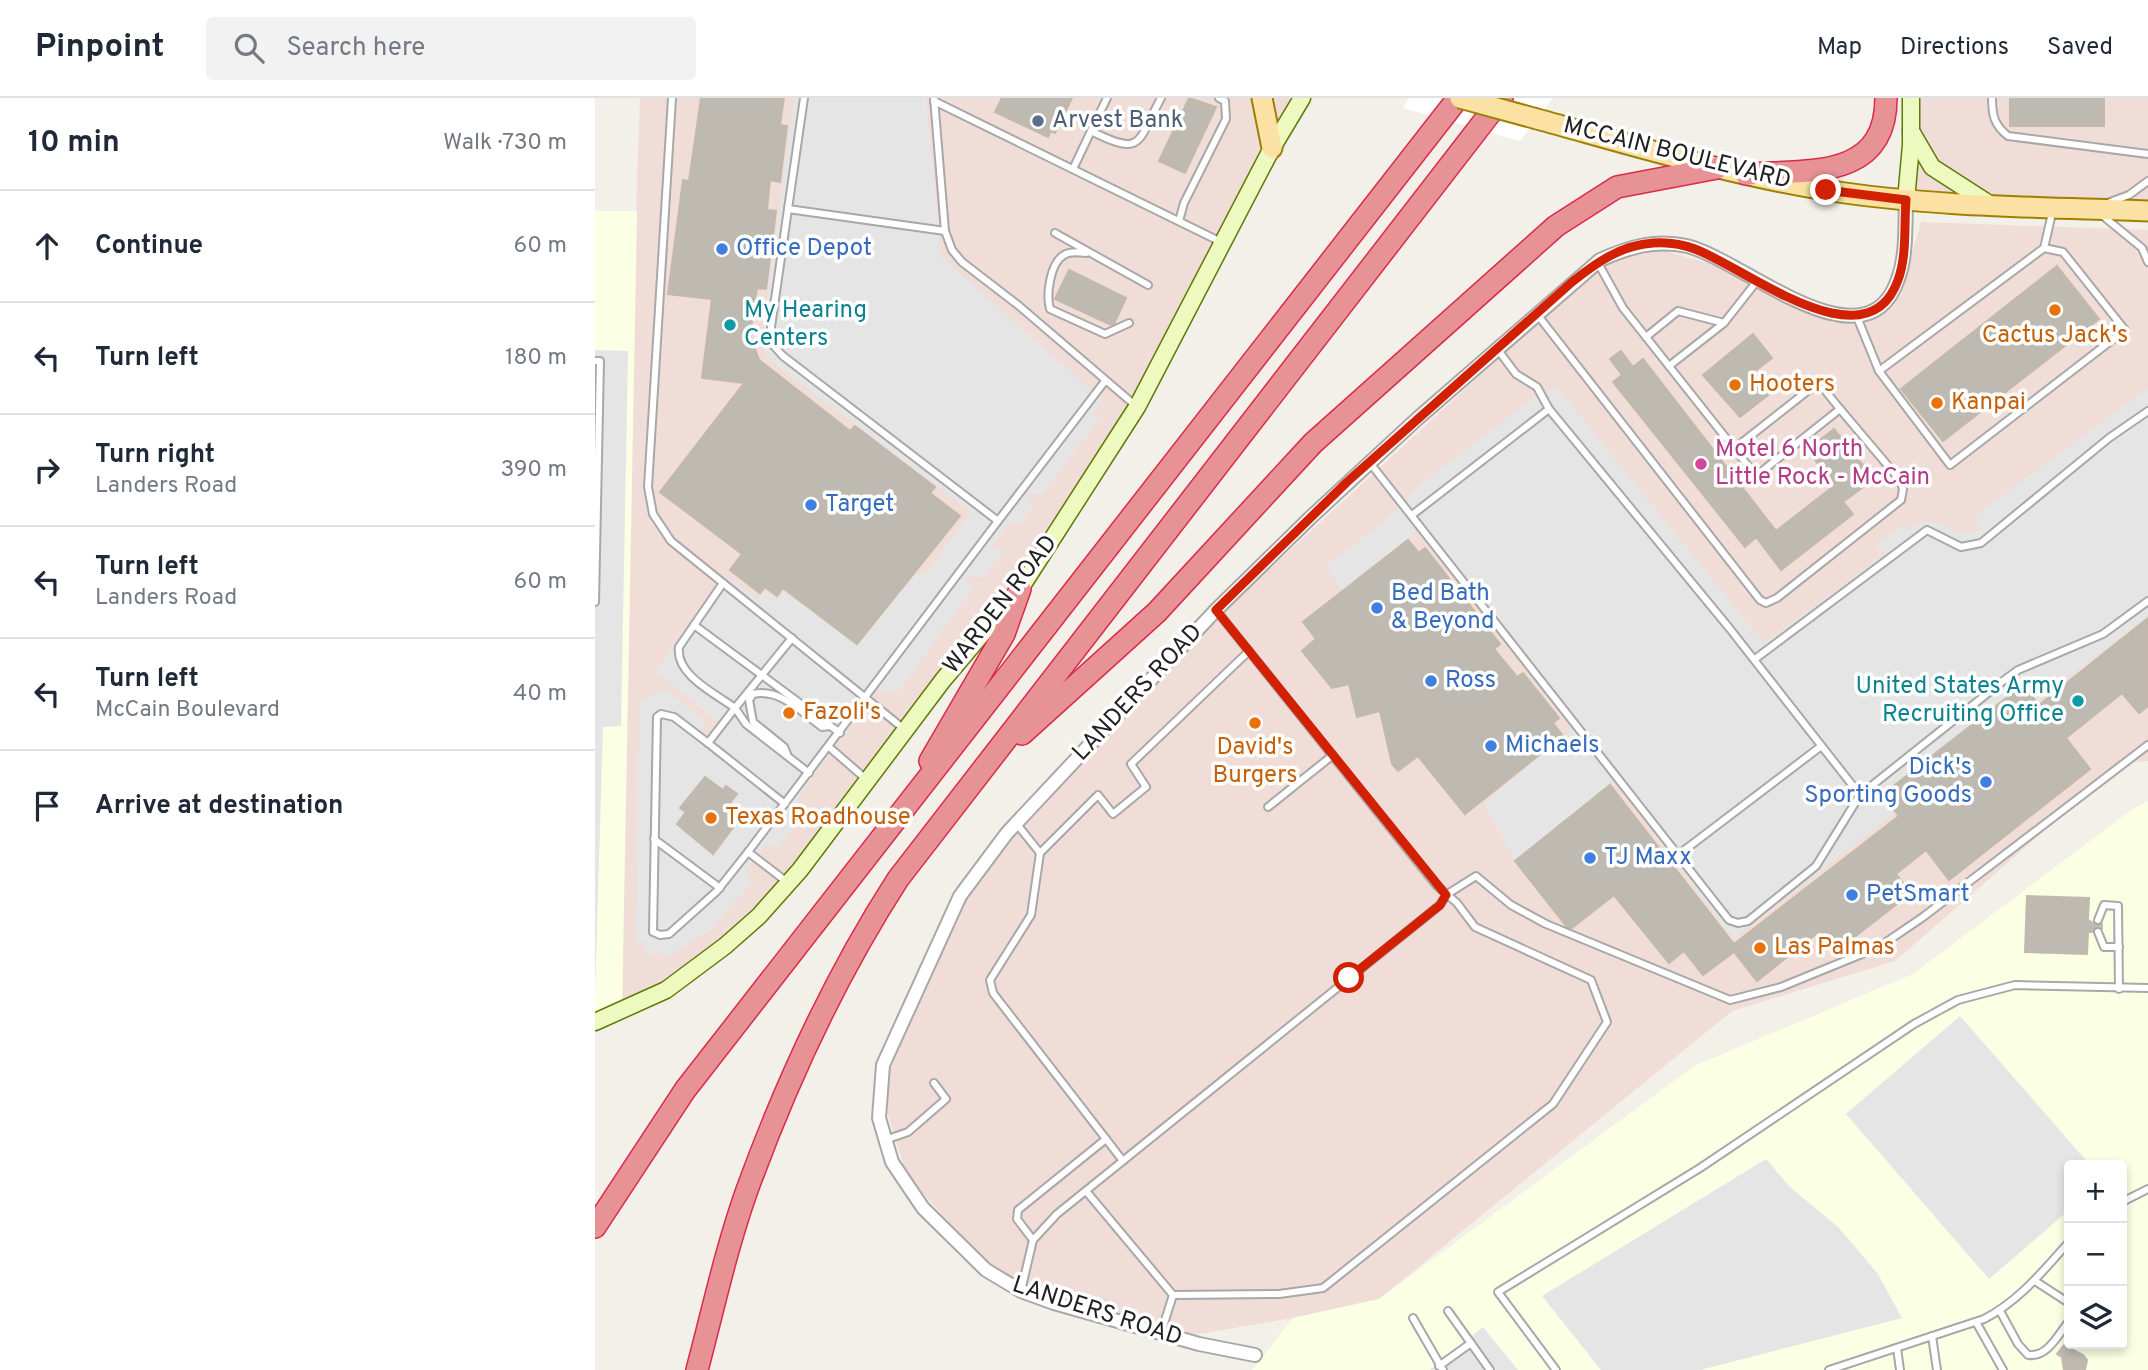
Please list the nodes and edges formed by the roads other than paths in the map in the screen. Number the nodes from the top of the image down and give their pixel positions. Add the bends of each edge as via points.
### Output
1 (672, 98) edge
2 (804, 98) edge
3 (1107, 98) edge
4 (1161, 98) edge
5 (1219, 98) edge
6 (1262, 98) edge
7 (1302, 98) edge
8 (1459, 98) edge
9 (1502, 98) edge
10 (1886, 98) edge
11 (1911, 98) edge
12 (1992, 98) edge
13 (934, 100) edge
14 (1091, 131) junction
15 (1911, 131) junction
16 (1272, 148) junction
17 (2148, 154) edge
18 (1717, 168) junction
19 (1073, 169) junction
20 (1745, 174) junction
21 (2148, 181) edge
22 (1906, 200) junction
23 (1991, 205) junction
24 (2053, 207) junction
25 (788, 209) junction
26 (2094, 209) junction
27 (2148, 211) edge
28 (1179, 221) junction
29 (945, 232) junction
30 (1055, 233) dead end
31 (1223, 243) junction
32 (2044, 248) junction
33 (1086, 253) junction
34 (2148, 261) edge
35 (1597, 262) junction
36 (1758, 279) junction
37 (1148, 285) dead end
38 (1050, 309) junction
39 (1536, 313) junction
40 (1857, 317) junction
41 (1129, 323) dead end
42 (1724, 323) junction
43 (1041, 325) junction
44 (1646, 337) junction
45 (1497, 348) junction
46 (595, 361) edge
47 (1669, 366) junction
48 (1879, 371) junction
49 (1105, 381) junction
50 (1137, 407) junction
51 (1549, 409) junction
52 (1840, 409) junction
53 (2148, 411) edge
54 (1735, 448) junction
55 (1369, 462) junction
56 (1412, 515) junction
57 (998, 521) junction
58 (596, 562) edge
59 (723, 583) junction
60 (1020, 590) junction
61 (2148, 601) edge
62 (595, 602) edge
63 (1216, 610) junction
64 (694, 625) junction
65 (792, 638) junction
66 (1249, 651) junction
67 (1755, 659) junction
68 (762, 675) junction
69 (867, 699) junction
70 (735, 708) junction
71 (830, 726) junction
72 (905, 730) junction
73 (840, 733) junction
74 (708, 743) junction
75 (2148, 745) edge
76 (829, 747) junction
77 (1820, 747) junction
78 (1333, 755) junction
79 (789, 757) junction
80 (985, 768) junction
81 (809, 773) junction
82 (868, 780) junction
83 (1860, 794) junction
84 (785, 804) junction
85 (1268, 807) dead end
86 (897, 819) junction
87 (1016, 823) junction
88 (654, 839) junction
89 (748, 852) junction
90 (1040, 853) junction
91 (1678, 855) junction
92 (788, 883) junction
93 (720, 888) junction
94 (1446, 895) junction
95 (2098, 920) dead end
96 (2098, 932) dead end
97 (2119, 947) junction
98 (2148, 988) edge
99 (2119, 989) junction
100 (596, 1019) edge
101 (934, 1083) dead end
102 (1106, 1139) junction
103 (883, 1140) junction
104 (1123, 1161) junction
105 (2148, 1189) edge
106 (1086, 1191) junction
107 (2127, 1200) edge
108 (595, 1227) edge
109 (1033, 1240) junction
110 (2064, 1248) edge
111 (2035, 1281) junction
112 (1021, 1291) junction
113 (1174, 1295) junction
114 (2064, 1300) edge
115 (1448, 1311) dead end
116 (2000, 1311) junction
117 (1413, 1318) dead end
118 (1976, 1322) junction
119 (2064, 1328) edge
120 (1161, 1333) junction
121 (1932, 1336) junction
122 (1471, 1343) junction
123 (1897, 1348) junction
124 (1255, 1355) dead end
125 (1441, 1368) edge
126 (697, 1370) edge
127 (1490, 1370) edge
128 (1556, 1370) edge
129 (1829, 1370) edge
130 (1900, 1370) edge
131 (1937, 1370) edge
132 (2003, 1370) edge

1 - 59 lane via 648,487 653,514 671,541
2 - 25 lane
3 - 14 lane
4 - 14 lane via 1138,142 1131,146 1120,146
5 - 28 lane via 1225,101 1226,119
6 - 16 main road
7 - 16 street, WARDEN ROAD
8 - 18 main road, MCCAIN BOULEVARD, bridge
8 - 86 highway
9 - 80 highway
10 - 20 highway via 1884,128 1873,146 1857,159 1840,167
11 - 15 street
12 - 17 lane via 1993,116 2008,136
13 - 19 lane
13 - 29 lane
14 - 19 lane
15 - 22 street
15 - 23 street via 1931,167
16 - 31 street, WARDEN ROAD
18 - 20 main road, MCCAIN BOULEVARD
18 - 80 highway via 1616,187 1556,226 1313,443 1157,612
19 - 28 lane
20 - 22 main road, MCCAIN BOULEVARD
21 - 26 lane via 2129,195
22 - 23 main road, MCCAIN BOULEVARD
22 - 40 street via 1899,278 1885,303
23 - 24 main road, MCCAIN BOULEVARD
24 - 26 main road, MCCAIN BOULEVARD
24 - 32 lane
25 - 29 lane
25 - 57 lane via 771,327 773,345
26 - 27 main road, MCCAIN BOULEVARD
26 - 34 lane via 2142,247
28 - 31 lane
29 - 43 lane via 962,262
30 - 33 lane
31 - 50 street, WARDEN ROAD
32 - 48 lane
32 - 48 lane via 2063,252 2125,330 1950,466
33 - 37 lane
33 - 38 lane via 1065,253 1059,258 1048,289
35 - 36 street, LANDERS ROAD via 1627,247 1675,244
35 - 39 street, LANDERS ROAD
35 - 44 lane
36 - 40 street, LANDERS ROAD via 1823,312
36 - 42 lane
38 - 41 lane via 1105,334
38 - 43 lane
39 - 45 street, LANDERS ROAD
39 - 52 lane via 1766,603 1901,500 1900,480
40 - 48 lane
42 - 44 lane via 1678,311
42 - 47 lane
43 - 49 lane
44 - 47 lane
45 - 51 lane via 1516,374 1537,387
45 - 55 street, LANDERS ROAD
46 - 58 lane via 600,361
47 - 54 lane
49 - 50 lane
49 - 57 lane
50 - 60 street, WARDEN ROAD
51 - 56 lane
51 - 67 lane
52 - 54 lane via 1824,389 1810,389
52 - 54 lane via 1756,476
53 - 67 lane via 1981,542 1961,547 1927,530
55 - 56 lane
55 - 63 street, LANDERS ROAD
56 - 91 lane
57 - 69 lane
58 - 62 lane
59 - 64 lane
59 - 65 lane
60 - 72 street, WARDEN ROAD
60 - 86 highway via 1004,634
61 - 83 lane via 2103,634 2018,670
63 - 66 lane
63 - 87 street, LANDERS ROAD
64 - 68 lane
64 - 70 lane via 680,647 681,665
65 - 68 lane
65 - 69 lane
66 - 78 lane
66 - 90 lane via 1131,764 1146,787 1113,814 1098,795
67 - 77 lane
68 - 70 lane
68 - 71 lane
69 - 72 lane
69 - 73 lane
70 - 74 lane
70 - 79 lane via 746,724
71 - 73 lane
71 - 79 lane via 822,727 777,695 767,691 753,694 749,700 753,722 784,747
72 - 82 street, WARDEN ROAD
73 - 76 lane
74 - 84 lane
74 - 88 lane via 674,717 657,717
75 - 94 lane via 1879,947 1781,987 1730,1000 1546,924 1511,905 1476,876
76 - 81 lane
76 - 82 lane
77 - 83 lane
77 - 91 lane
78 - 85 lane
78 - 94 lane
79 - 81 lane
80 - 126 highway via 898,879 861,937 821,1018 747,1191
81 - 84 lane
82 - 92 street, WARDEN ROAD
83 - 91 lane via 1816,866 1748,921 1729,920
84 - 89 lane
86 - 108 highway via 685,1090
87 - 90 lane
87 - 103 street, LANDERS ROAD via 960,897 883,1065 878,1105
88 - 93 lane
88 - 93 lane via 651,926 656,934 669,934
89 - 92 lane
89 - 93 lane
90 - 102 lane via 1031,915 990,980 993,993
92 - 100 street, WARDEN ROAD via 725,946 686,976 642,1003
94 - 104 lane via 1440,905
94 - 113 lane via 1475,927 1591,981 1607,1022 1580,1065 1553,1104 1323,1288 1279,1294
95 - 97 lane via 2104,905 2117,906
96 - 97 lane via 2103,947
97 - 99 lane
98 - 99 lane
99 - 128 lane via 2015,985 1958,1000 1914,1024 1700,1168 1498,1292
101 - 103 lane via 946,1099 908,1132
102 - 104 lane
102 - 109 lane via 1018,1210 1017,1219
103 - 112 street, LANDERS ROAD via 904,1182 941,1228 986,1270
104 - 106 lane
105 - 107 lane
106 - 109 lane
106 - 113 lane
109 - 112 lane
110 - 111 lane
111 - 114 lane
111 - 116 lane
112 - 120 street, LANDERS ROAD
113 - 120 lane
115 - 122 lane
116 - 118 lane
116 - 119 lane via 2028,1355 2046,1351
117 - 125 lane
118 - 121 lane
118 - 132 lane
120 - 124 street, LANDERS ROAD
121 - 123 lane
121 - 131 lane
122 - 125 lane
122 - 127 lane
123 - 129 lane
123 - 130 lane

